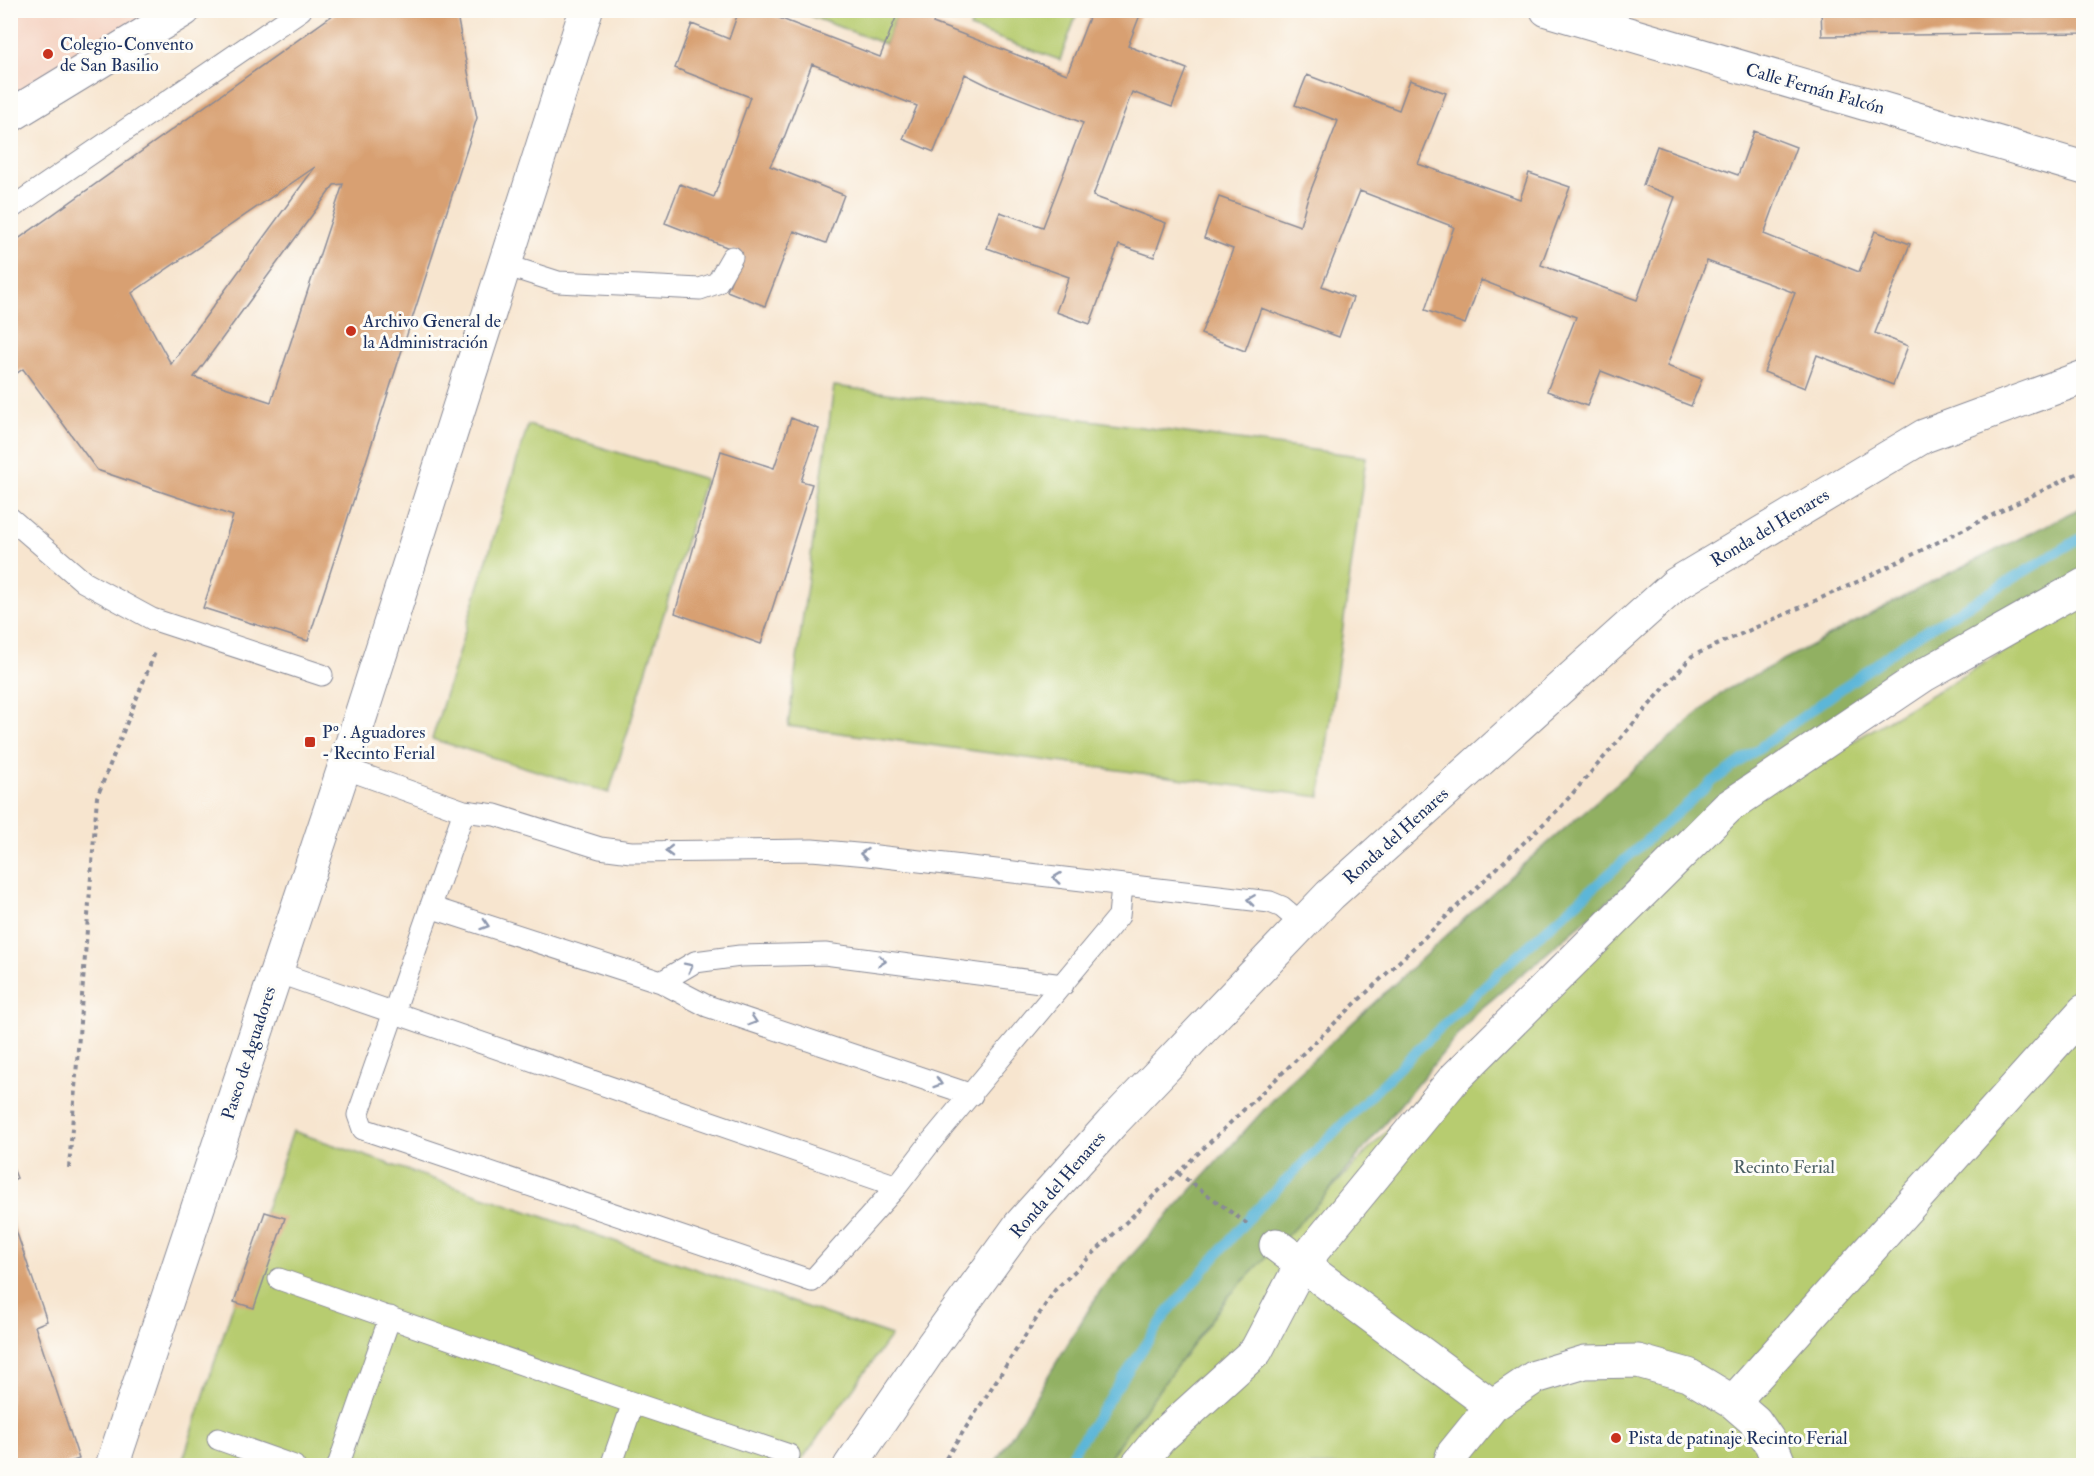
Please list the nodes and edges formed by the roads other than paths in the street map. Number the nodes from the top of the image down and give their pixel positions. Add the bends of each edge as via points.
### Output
1 (184, 10) edge
2 (301, 10) edge
3 (586, 10) edge
4 (1549, 11) edge
5 (10, 116) edge
6 (2084, 168) edge
7 (10, 209) edge
8 (732, 257) dead end
9 (504, 265) junction
10 (2084, 377) edge
11 (10, 518) edge
12 (2084, 585) edge
13 (322, 675) dead end
14 (344, 768) junction
15 (464, 811) junction
16 (1122, 886) junction
17 (430, 907) junction
18 (1302, 924) junction
19 (276, 972) junction
20 (661, 982) junction
21 (1063, 984) junction
22 (2084, 1011) edge
23 (394, 1012) junction
24 (972, 1095) junction
25 (897, 1186) junction
26 (1276, 1245) road end
27 (1301, 1265) junction
28 (279, 1279) dead end
29 (390, 1317) junction
30 (1733, 1402) junction
31 (633, 1403) junction
32 (1492, 1406) junction
33 (218, 1439) dead end
34 (789, 1455) dead end
35 (112, 1466) edge
36 (294, 1466) edge
37 (338, 1466) edge
38 (611, 1466) edge
39 (850, 1466) edge
40 (1137, 1466) edge
41 (1449, 1466) edge
42 (1780, 1466) edge

1 - 5 street
2 - 7 lane
3 - 9 street, Paseo de Aguadores
4 - 6 street, Calle Fernán Falcón
8 - 9 lane via 717,283 700,289 558,282
9 - 14 street, Paseo de Aguadores
10 - 18 street, Ronda del Henares via 1924,436 1676,585
11 - 13 lane via 84,582 152,619
12 - 27 street via 1924,675 1728,807 1453,1080
14 - 15 lane
14 - 19 street, Paseo de Aguadores
16 -> 15 lane via 812,850 631,852 600,848 495,815
15 - 17 lane
18 -> 16 lane via 1270,902
16 - 21 lane via 1119,916
17 -> 20 lane
17 - 23 lane
18 - 39 street, Ronda del Henares via 1112,1123 1020,1226
19 - 23 lane
19 - 35 street, Paseo de Aguadores
20 -> 21 lane via 695,962 740,956 825,954
20 -> 24 lane via 707,1006
21 - 24 lane
22 - 30 street
23 - 25 lane
23 - 25 lane via 358,1114 363,1129 382,1136 812,1281
24 - 25 lane
26 - 27 street
27 - 32 street
27 - 40 street via 1256,1352 1160,1438
28 - 29 lane
29 - 31 lane
29 - 37 lane
30 - 32 street via 1688,1375 1638,1361 1585,1362 1535,1377
30 - 42 street via 1755,1421
31 - 34 lane
31 - 38 lane
32 - 41 street via 1453,1454
33 - 36 lane

